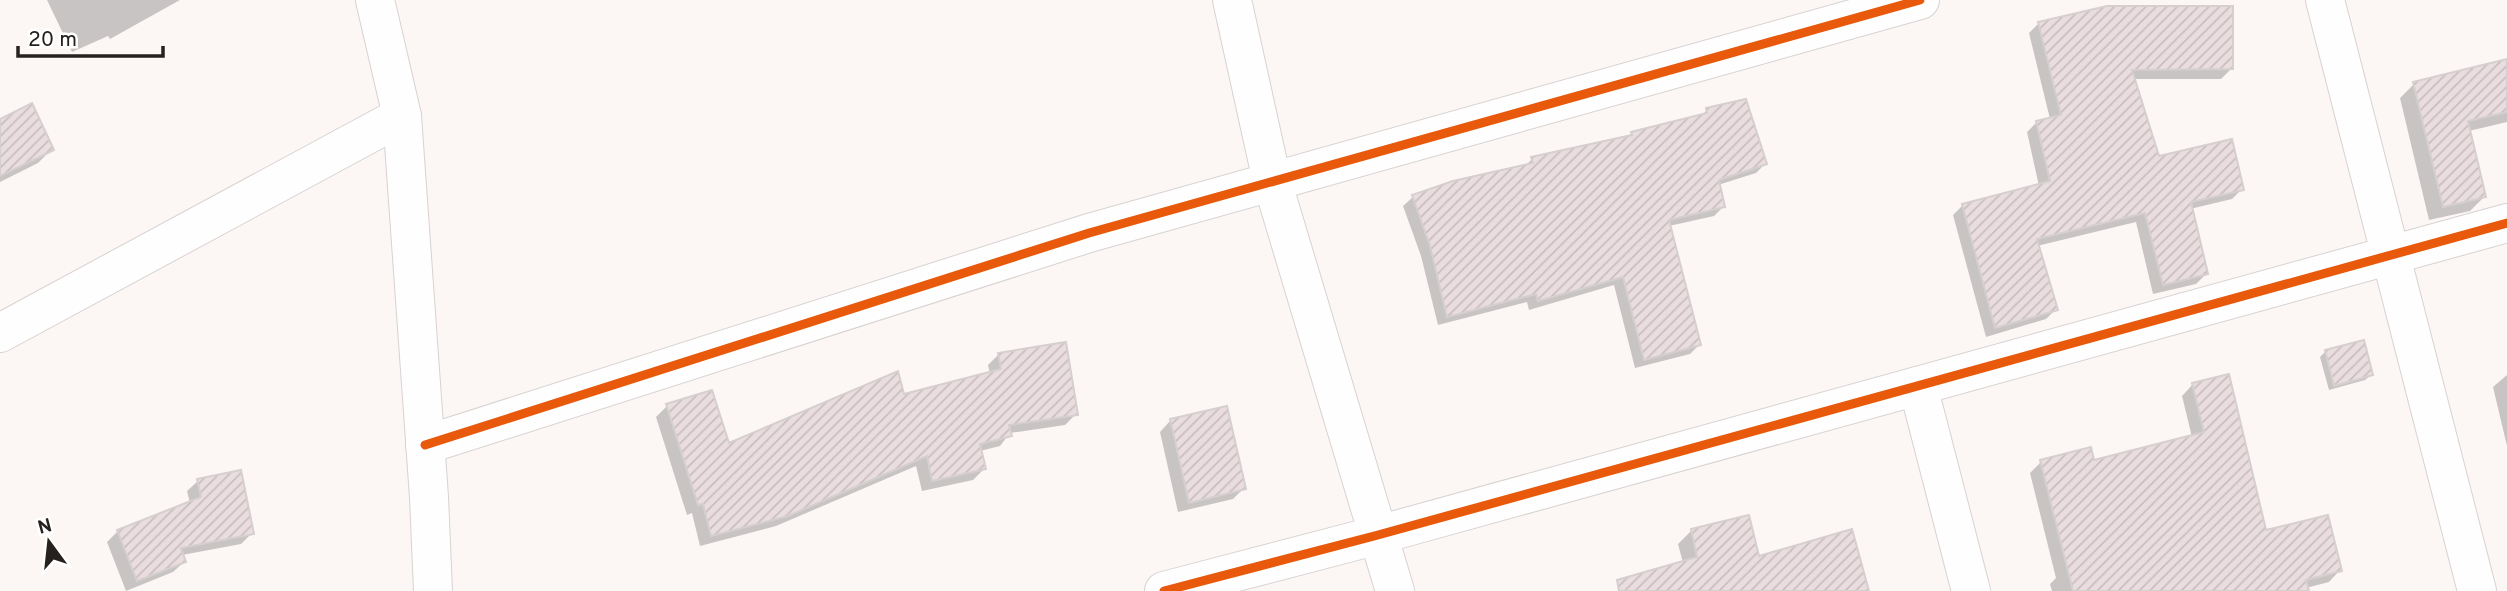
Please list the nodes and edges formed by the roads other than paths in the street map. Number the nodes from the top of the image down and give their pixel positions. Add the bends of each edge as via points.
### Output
1 (375, 0) edge
2 (1232, 0) edge
3 (1920, 0) edge
4 (2325, 0) edge
5 (402, 116) junction
6 (1272, 181) junction
7 (2507, 222) edge
8 (2391, 254) junction
9 (0, 334) edge
10 (1918, 386) junction
11 (425, 445) junction
12 (1378, 535) junction
13 (433, 591) edge
14 (1164, 591) edge
15 (1395, 591) edge
16 (1970, 591) edge
17 (2477, 591) edge

1 - 5 street
2 - 6 street
3 - 6 street
4 - 8 street
5 - 9 street
5 - 11 street
6 - 11 street via 1088,233
6 - 12 street
7 - 8 street
8 - 10 street
8 - 17 street
10 - 12 street
10 - 16 street
11 - 13 street
12 - 14 street
12 - 15 street

